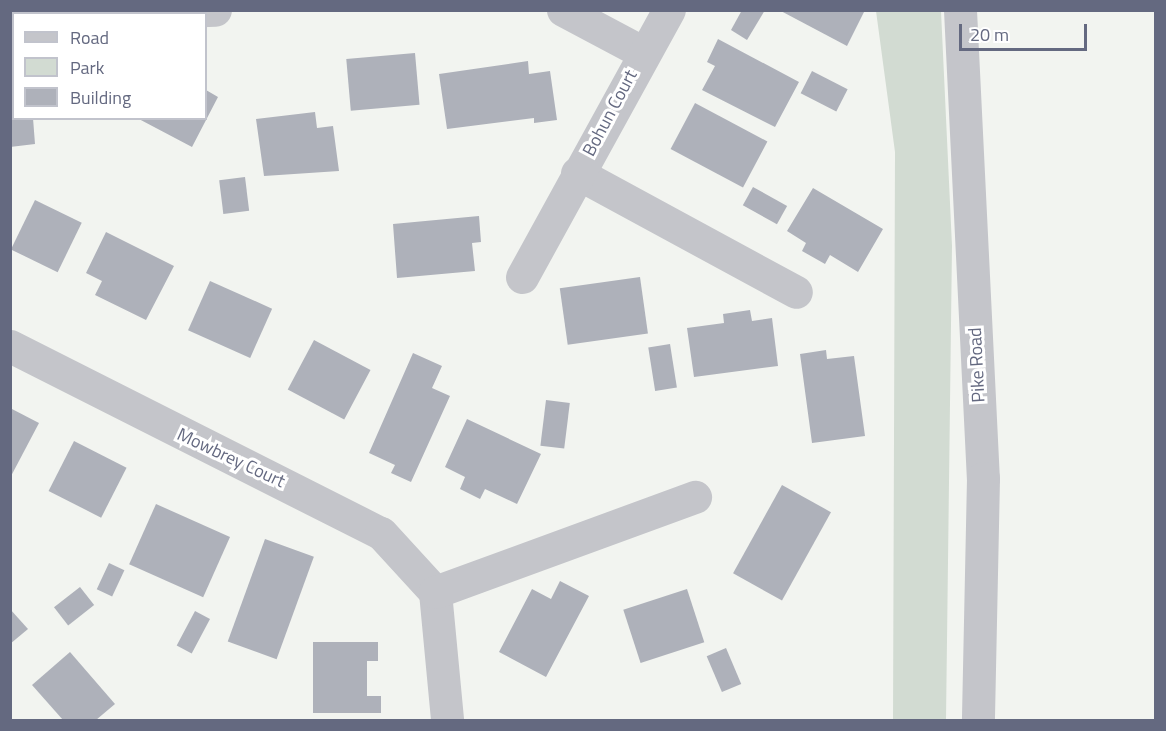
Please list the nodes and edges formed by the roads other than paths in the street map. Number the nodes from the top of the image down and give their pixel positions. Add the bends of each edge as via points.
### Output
1 (215, 10) edge
2 (563, 10) edge
3 (669, 10) edge
4 (960, 10) edge
5 (179, 11) edge
6 (642, 52) junction
7 (578, 172) junction
8 (522, 277) dead end
9 (796, 292) dead end
10 (10, 346) edge
11 (695, 497) dead end
12 (435, 592) junction
13 (447, 720) edge
14 (978, 720) edge

1 - 5 street
2 - 6 street, Bohun Court
3 - 6 street, Bohun Court
4 - 14 street, Pike Road via 983,478
6 - 7 street, Bohun Court
7 - 8 street, Bohun Court
7 - 9 street, Bohun Court
10 - 12 street, Mowbrey Court via 121,406 344,511 381,533
11 - 12 street
12 - 13 street

